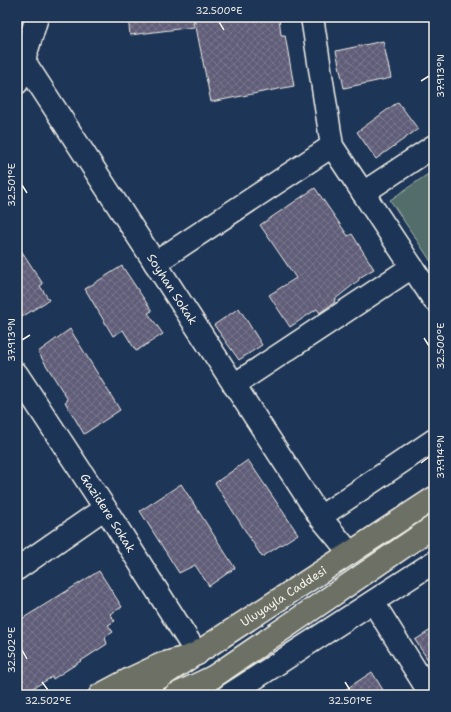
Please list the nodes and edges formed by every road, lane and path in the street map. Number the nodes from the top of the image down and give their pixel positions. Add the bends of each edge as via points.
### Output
1 (37, 17) edge
2 (312, 17) edge
3 (24, 61) junction
4 (17, 83) edge
5 (332, 146) junction
6 (434, 146) edge
7 (363, 193) junction
8 (155, 263) junction
9 (412, 267) junction
10 (431, 289) edge
11 (17, 374) edge
12 (234, 385) junction
13 (434, 440) edge
14 (434, 498) edge
15 (105, 508) junction
16 (320, 517) junction
17 (434, 526) edge
18 (350, 553) junction
19 (434, 562) edge
20 (17, 570) edge
21 (373, 602) junction
22 (197, 654) junction
23 (213, 677) junction
24 (100, 695) edge
25 (133, 695) edge
26 (176, 695) edge
27 (195, 695) edge
28 (225, 695) edge
29 (229, 695) edge
30 (431, 695) edge

1 - 3 street
2 - 5 street
3 - 4 street
3 - 8 street, Soyhan Sokak
5 - 7 street
5 - 8 street
6 - 7 street
7 - 9 street
8 - 12 street, Soyhan Sokak
9 - 10 street
9 - 12 street
11 - 15 street, Gazidere Sokak
12 - 16 street, Soyhan Sokak
13 - 16 street
14 - 18 main road, Uluyayla Caddesi
15 - 20 street
15 - 22 street, Gazidere Sokak
16 - 18 street, Soyhan Sokak
17 - 23 main road, Uluyayla Caddesi
18 - 22 main road, Uluyayla Caddesi
19 - 21 street
21 - 29 street
21 - 30 street
22 - 24 main road via 162,664
22 - 25 main road, Uluyayla Caddesi
23 - 26 main road, Uluyayla Caddesi
23 - 27 main road
23 - 28 street

